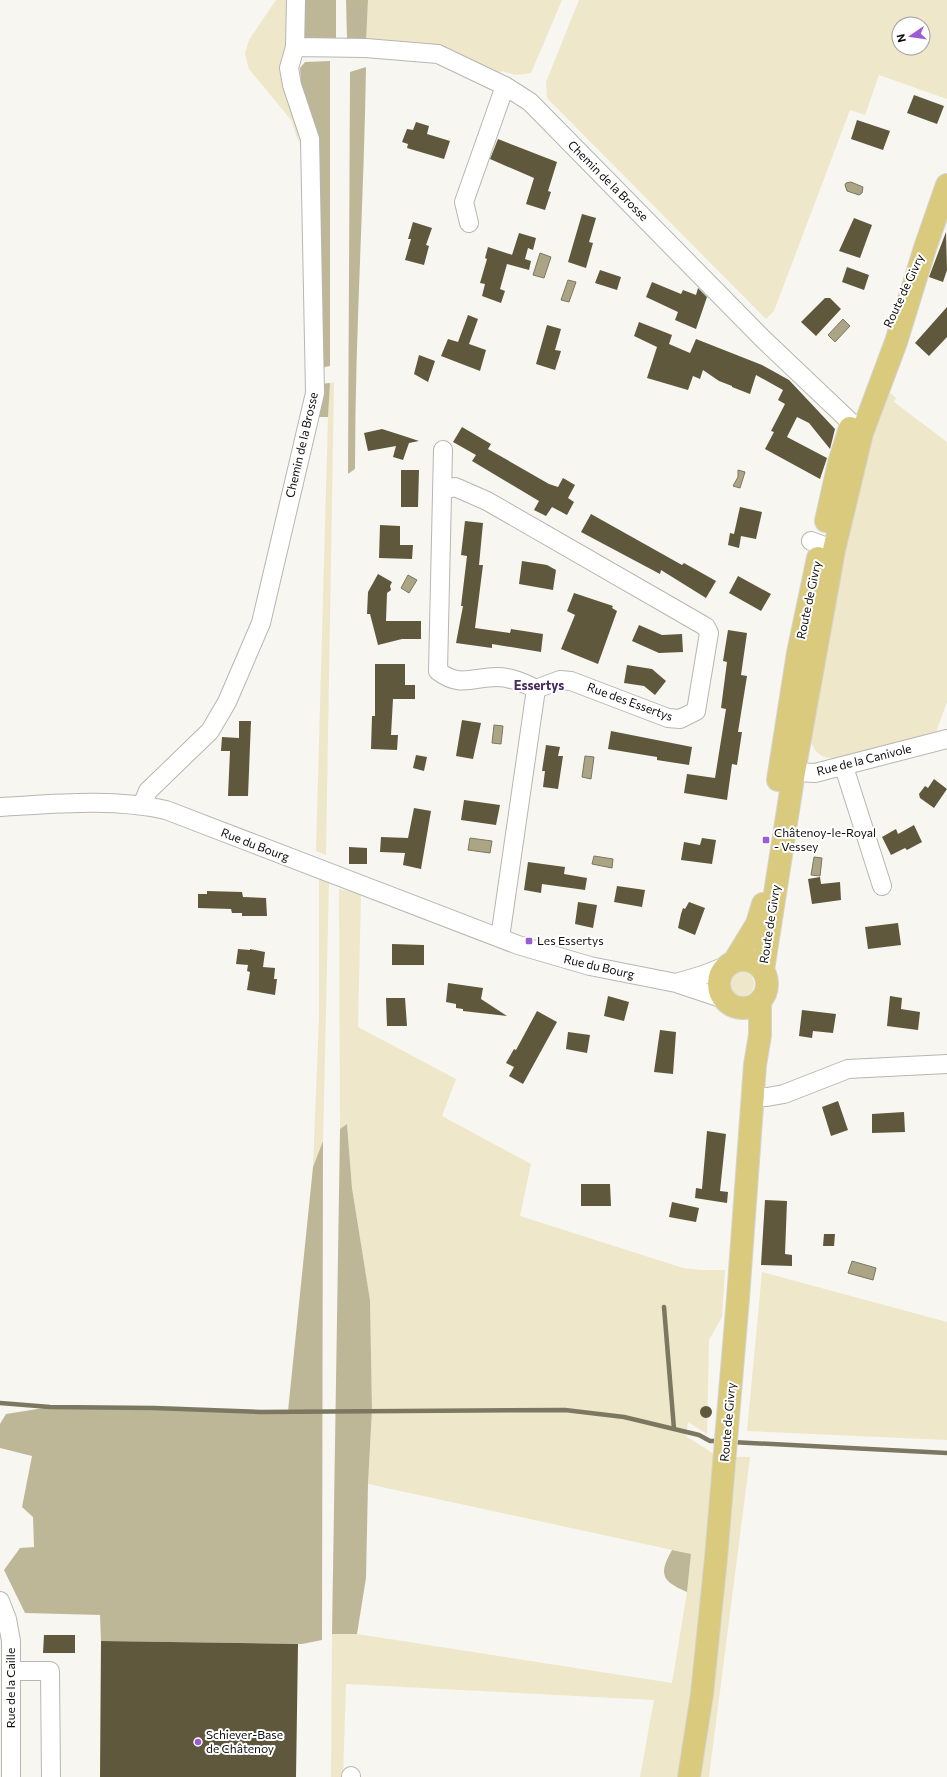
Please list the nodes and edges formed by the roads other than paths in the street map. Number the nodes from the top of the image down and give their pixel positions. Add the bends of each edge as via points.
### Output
1 (296, 0) edge
2 (295, 47) junction
3 (505, 86) junction
4 (947, 185) edge
5 (470, 223) dead end
6 (857, 429) junction
7 (443, 450) dead end
8 (443, 490) junction
9 (536, 689) junction
10 (947, 739) edge
11 (844, 767) junction
12 (787, 771) junction
13 (142, 804) junction
14 (0, 807) edge
15 (882, 886) dead end
16 (500, 938) junction
17 (730, 963) junction
18 (763, 970) junction
19 (676, 983) junction
20 (760, 1001) junction
21 (730, 1003) junction
22 (947, 1064) edge
23 (755, 1065) junction
24 (753, 1097) junction
25 (0, 1601) edge
26 (11, 1671) junction
27 (11, 1777) edge
28 (51, 1777) edge
29 (689, 1777) edge

1 - 2 street, Chemin de la Brosse
2 - 3 street, Chemin de la Brosse via 366,48 438,54
2 - 13 street, Chemin de la Brosse via 289,68 310,139 315,393 260,623 227,702 210,731 148,791
3 - 5 street via 464,202
3 - 6 street, Chemin de la Brosse via 530,102 758,334
4 - 6 main road, Route de Givry via 925,248 882,338
6 - 12 main road, Route de Givry via 839,463 798,653
7 - 8 street
8 - 9 street via 438,671 455,681 497,677
8 - 9 street, Rue des Essertys via 455,487 487,501 701,624 709,633 696,711 680,719 668,718 572,680 560,680
9 - 16 street
10 - 11 street, Rue de la Canivole
11 - 12 street, Rue de la Canivole via 815,773
11 - 15 street
12 - 17 main road, Route de Givry via 763,907 757,924
12 - 18 main road, Route de Givry
13 - 14 street, Rue du Bourg via 71,803
13 - 16 street, Rue du Bourg via 166,810
16 - 19 street, Rue du Bourg via 590,966
17 - 18 main road via 746,960 754,962
17 - 19 street, Rue du Bourg
17 - 21 main road via 719,977 719,989
18 - 20 main road via 767,980 766,992
19 - 21 street, Rue du Bourg
20 - 21 main road via 745,1008
20 - 23 main road, Route de Givry via 760,1035
21 - 23 main road, Route de Givry via 748,1032
22 - 24 street via 848,1069 784,1094
23 - 24 main road, Route de Givry
24 - 29 main road, Route de Givry via 728,1429 707,1649
25 - 26 street, Rue de la Caille via 7,1618 11,1641
26 - 27 street, Rue de la Caille
26 - 28 street via 50,1671

